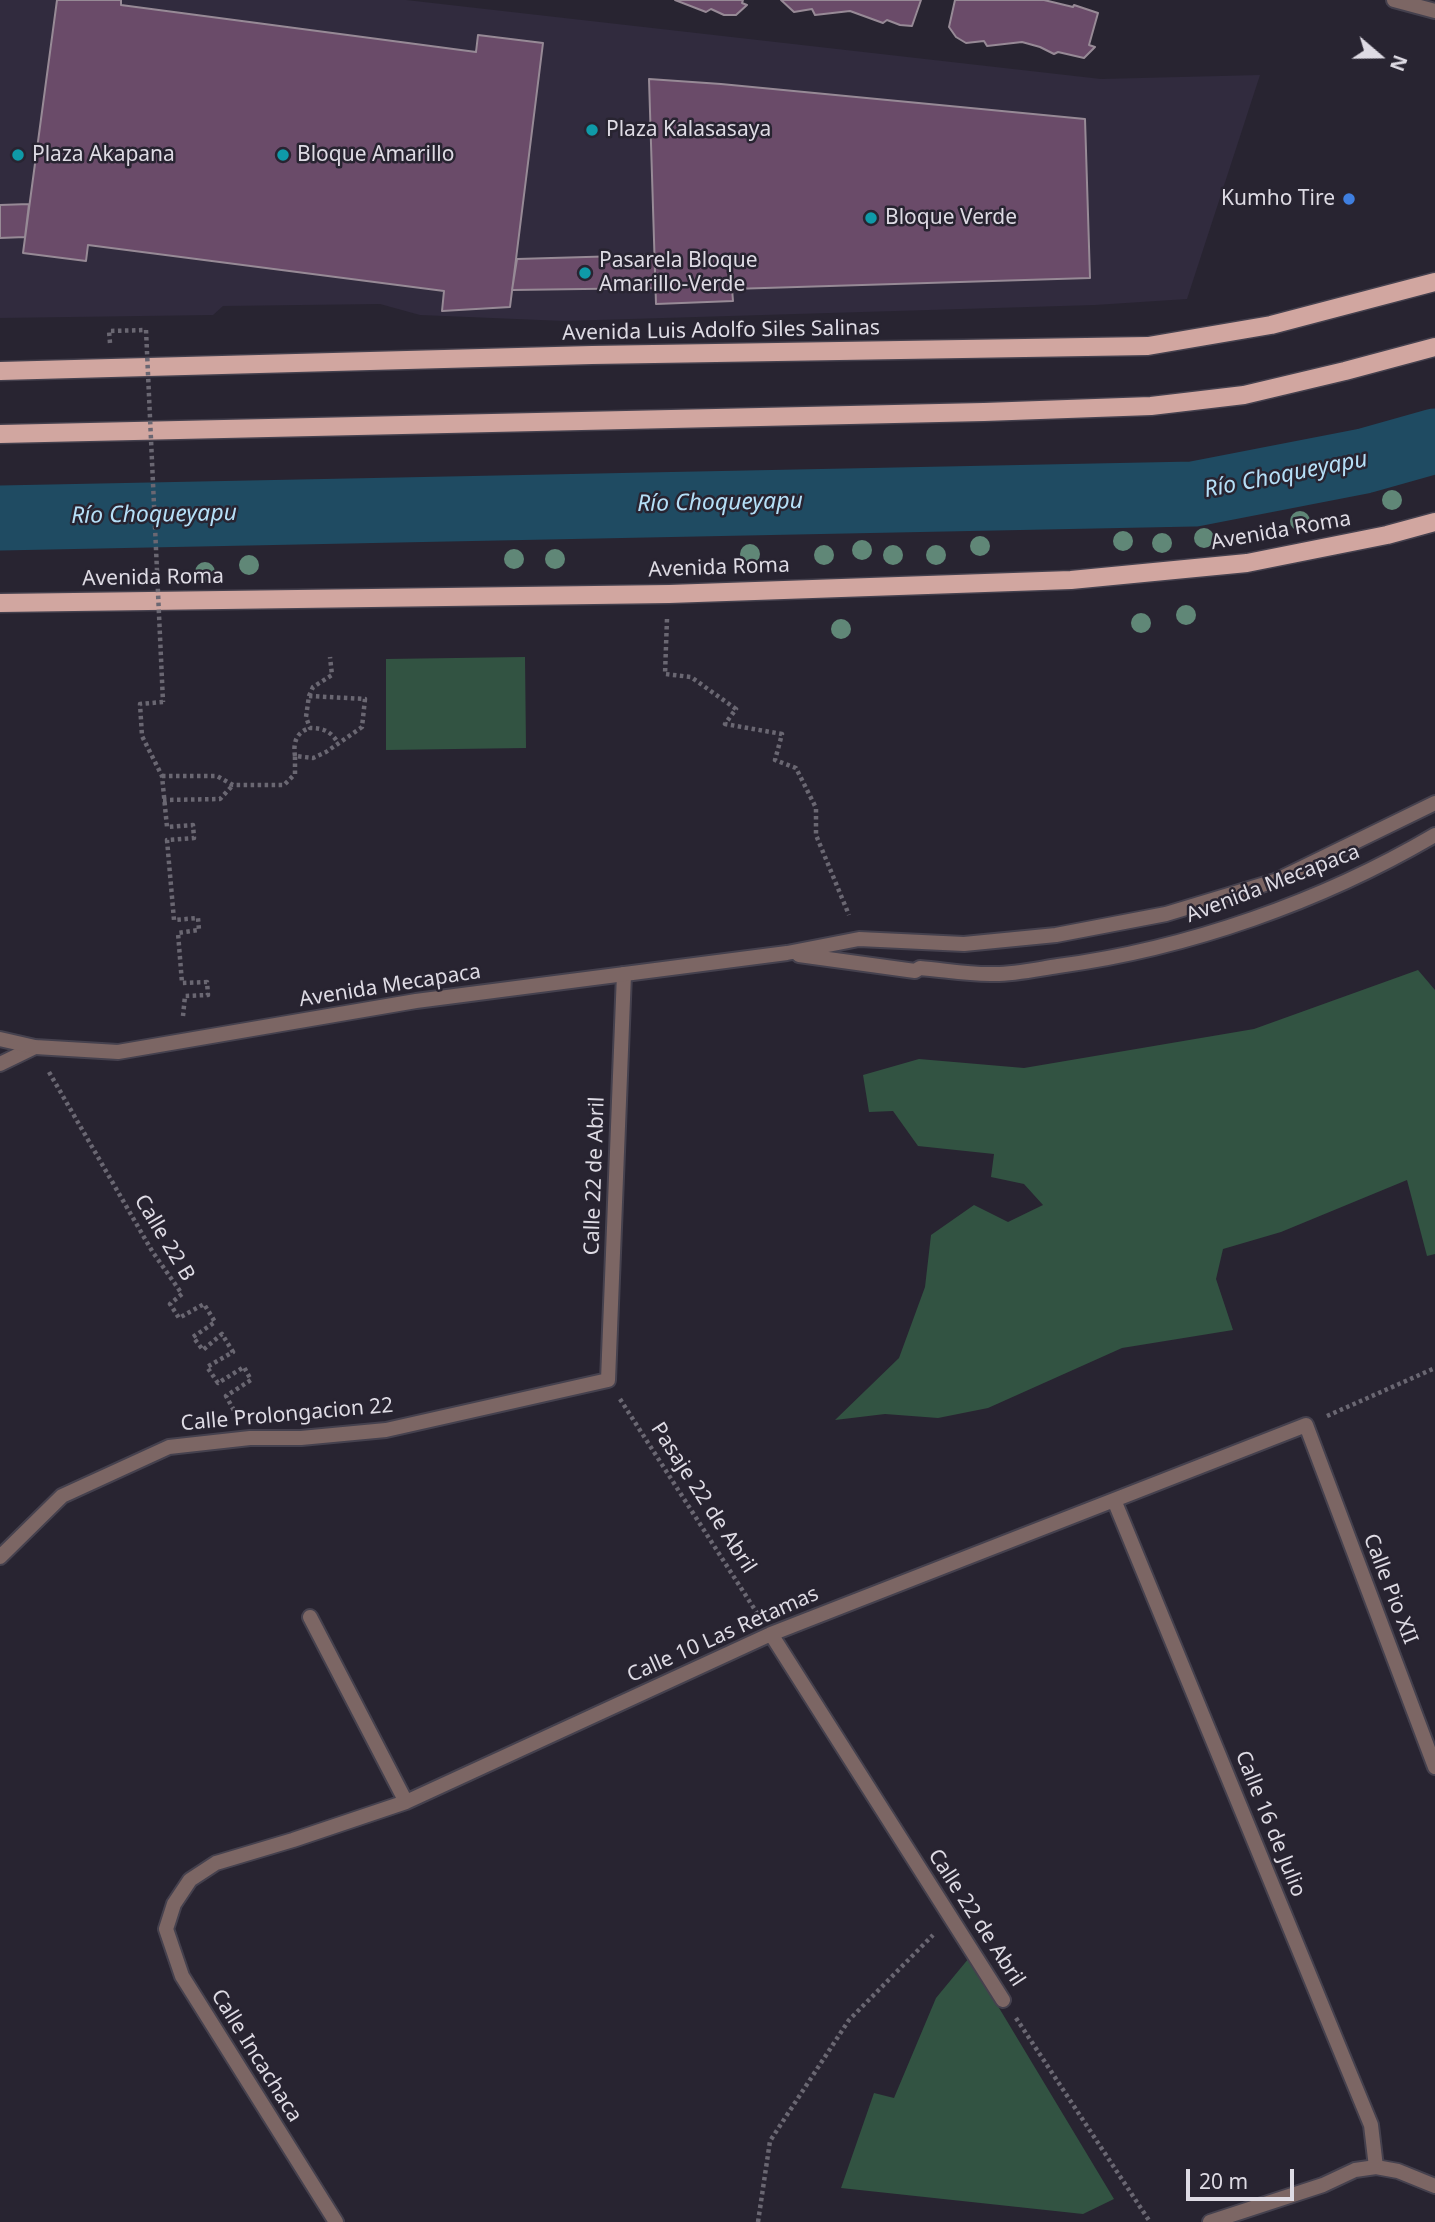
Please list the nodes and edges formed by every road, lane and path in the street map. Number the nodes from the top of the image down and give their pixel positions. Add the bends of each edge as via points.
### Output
1 (1394, 0) edge
2 (1435, 11) edge
3 (1435, 282) edge
4 (109, 331) dead end
5 (1435, 346) edge
6 (0, 371) edge
7 (0, 434) edge
8 (1435, 522) edge
9 (669, 594) junction
10 (0, 603) edge
11 (330, 657) dead end
12 (309, 696) junction
13 (310, 728) junction
14 (338, 743) junction
15 (295, 756) junction
16 (162, 776) junction
17 (233, 785) junction
18 (163, 800) junction
19 (1435, 803) edge
20 (1435, 835) edge
21 (859, 939) junction
22 (787, 953) junction
23 (624, 974) junction
24 (0, 1039) edge
25 (181, 1042) junction
26 (35, 1046) junction
27 (0, 1064) edge
28 (1435, 1368) edge
29 (608, 1380) junction
30 (1306, 1425) junction
31 (250, 1438) junction
32 (1114, 1500) junction
33 (0, 1557) edge
34 (310, 1617) dead end
35 (771, 1634) junction
36 (1435, 1767) edge
37 (406, 1802) junction
38 (174, 1904) joint
39 (950, 1917) junction
40 (1003, 2000) joint
41 (1376, 2167) junction
42 (1435, 2186) edge
43 (336, 2222) edge
44 (758, 2222) edge
45 (1150, 2222) edge
46 (1210, 2222) edge

1 - 2 street
3 - 6 main road, Avenida Luis Adolfo Siles Salinas via 1271,325 1148,346
4 - 16 path, bridge via 146,330 163,702 140,704 142,736
5 - 7 main road via 1244,395 1151,406
8 - 9 main road, Avenida Roma via 1247,563 1084,579
9 - 10 main road, Avenida Roma
9 - 21 path via 665,674 691,677 736,709 725,724 782,734 775,760 796,768 816,808 816,835
11 - 12 path via 331,674 313,687
12 - 13 path via 306,718
12 - 14 path via 365,699 362,727
13 - 14 path via 327,730
13 - 15 path via 298,736
14 - 15 path via 313,758
15 - 17 path via 295,775 284,785
16 - 17 path via 217,776
16 - 18 path
17 - 18 path via 220,799
18 - 25 path via 167,827 193,825 194,838 167,840 172,907 174,920 198,919 199,930 178,933 183,983 207,982 208,995 185,996
19 - 21 street, Avenida Mecapaca via 1275,881 1166,914 1056,935 964,944
20 - 22 street, Avenida Mecapaca via 1386,864 1209,934 1093,961 996,975 915,971
21 - 22 street, Avenida Mecapaca
22 - 23 street, Avenida Mecapaca
23 - 25 street, Avenida Mecapaca via 416,1001
23 - 29 street, Calle 22 de Abril
24 - 26 street, Avenida Mecapaca
25 - 26 street, Avenida Mecapaca via 118,1052
26 - 27 street
26 - 31 path, Calle 22 B via 152,1251 183,1294 170,1304 174,1311 179,1318 204,1304 215,1322 193,1337 203,1350 222,1334 233,1352 207,1367 218,1383 244,1367 251,1380 226,1396
28 - 30 path
29 - 31 street, Calle Prolongacion 22 via 386,1430
29 - 35 path, Pasaje 22 de Abril
30 - 32 street, Calle 10 Las Retamas
30 - 36 street, Calle Pio XII
31 - 33 street, Calle Prolongacion 22 via 169,1447 62,1496
32 - 35 street, Calle 10 Las Retamas
32 - 41 street, Calle 16 de Julio via 1371,2125
34 - 37 street
35 - 37 street, Calle 10 Las Retamas
35 - 39 street, Calle 22 de Abril
37 - 38 street, Calle 10 Las Retamas via 216,1863 190,1880
38 - 43 street, Calle Incachaca via 166,1929 181,1976
39 - 40 street, Calle 22 de Abril
39 - 44 path via 849,2020 770,2141
40 - 45 path, Calle 22 de Abril
41 - 42 street
41 - 46 street via 1355,2170

